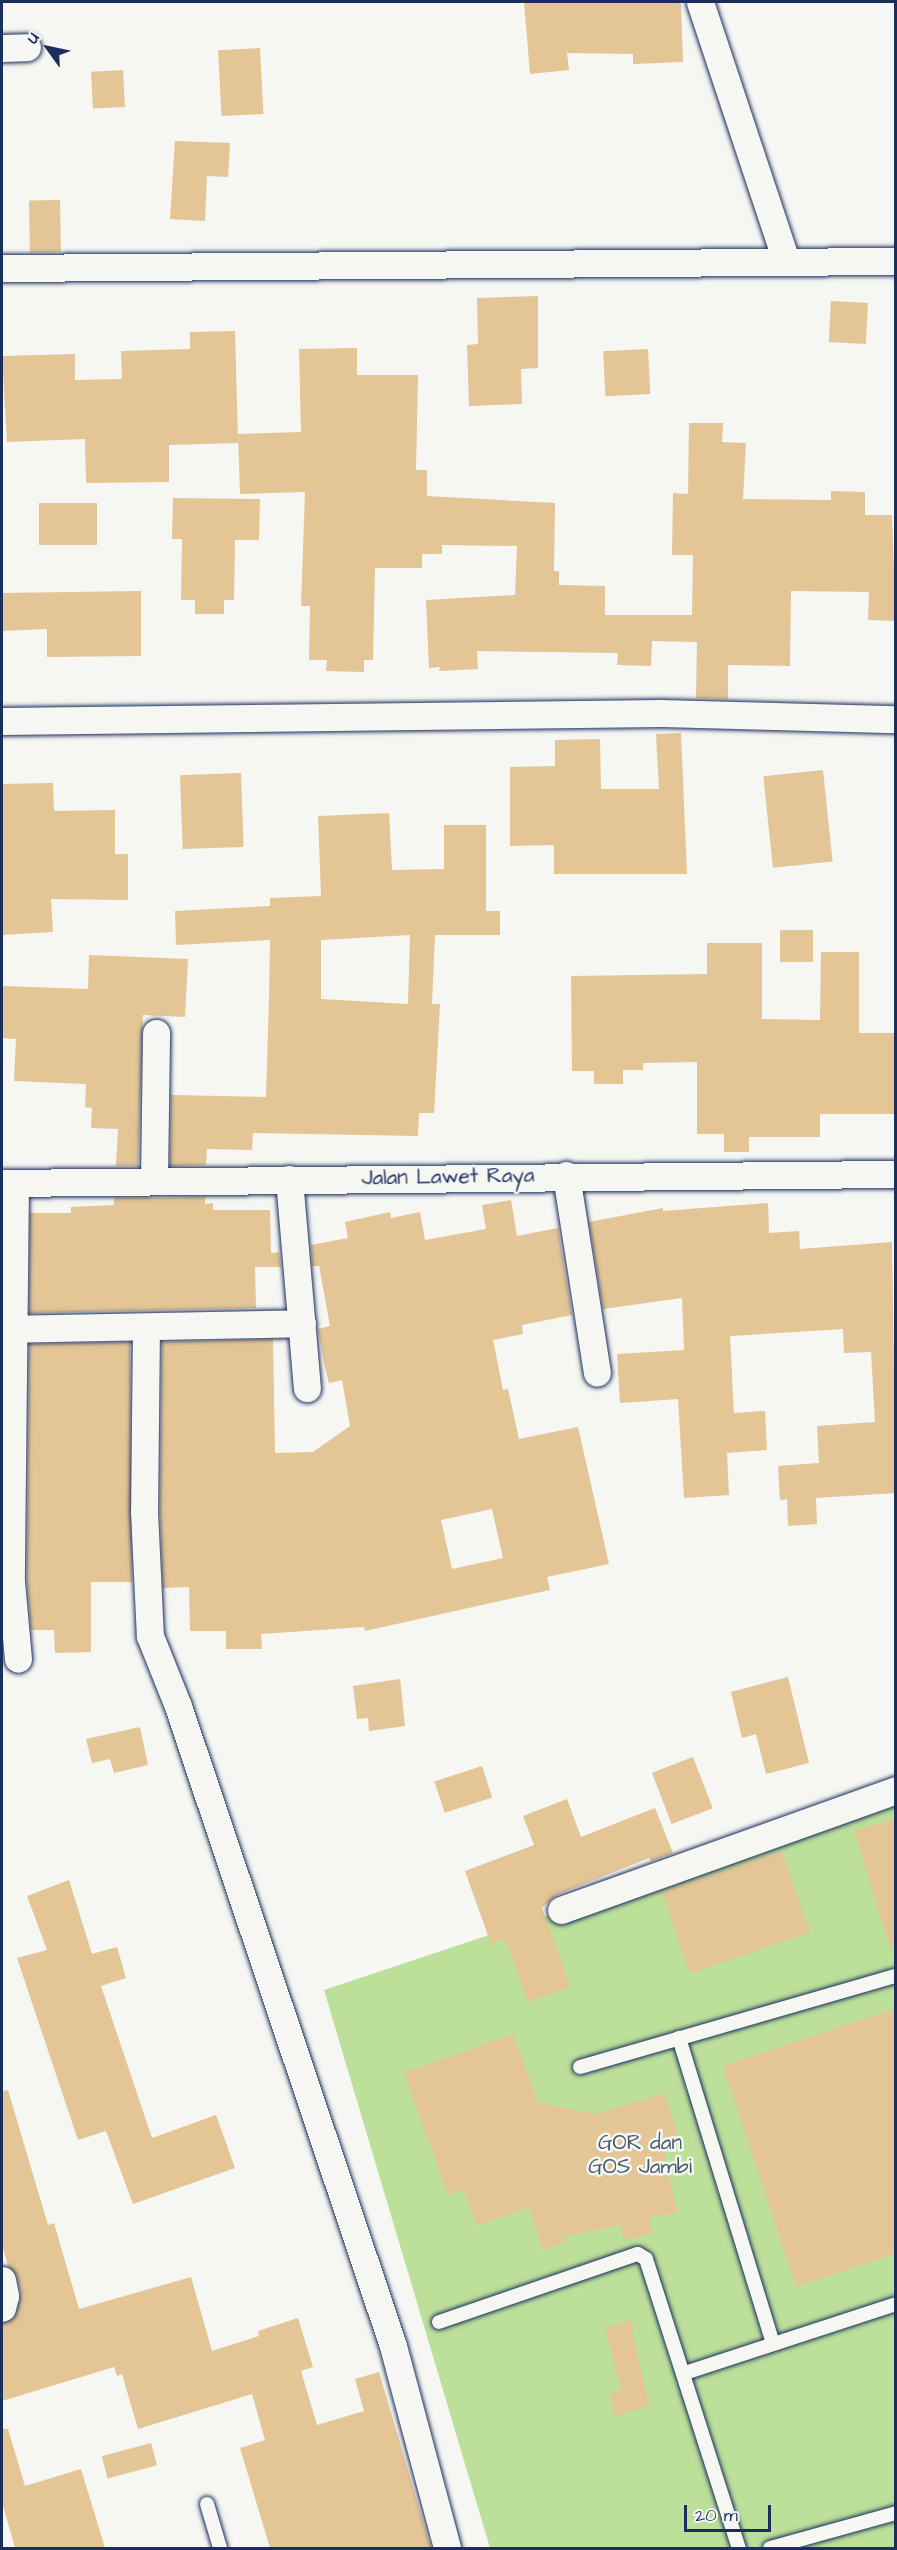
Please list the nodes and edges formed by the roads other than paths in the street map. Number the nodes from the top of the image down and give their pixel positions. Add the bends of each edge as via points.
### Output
1 (700, 2) edge
2 (786, 260) junction
3 (896, 261) edge
4 (2, 268) edge
5 (896, 719) edge
6 (2, 721) edge
7 (156, 1034) dead end
8 (896, 1174) edge
9 (566, 1175) junction
10 (290, 1179) junction
11 (154, 1181) junction
12 (8, 1183) edge
13 (302, 1323) junction
14 (146, 1327) junction
15 (7, 1329) edge
16 (597, 1373) dead end
17 (307, 1388) dead end
18 (6, 1452) edge
19 (6, 1583) edge
20 (18, 1659) dead end
21 (896, 1790) edge
22 (561, 1910) dead end
23 (896, 1976) edge
24 (679, 2038) junction
25 (580, 2067) dead end
26 (2, 2280) edge
27 (896, 2304) edge
28 (2, 2308) edge
29 (439, 2322) dead end
30 (773, 2344) junction
31 (685, 2373) junction
32 (207, 2504) dead end
33 (896, 2512) edge
34 (220, 2548) edge
35 (447, 2548) edge
36 (739, 2548) edge
37 (771, 2548) edge

1 - 2 street
2 - 3 street
2 - 4 street
5 - 6 street via 661,713
7 - 11 street
8 - 9 street, Jalan Lawet Raya
9 - 10 street, Jalan Lawet Raya
9 - 16 street
10 - 11 street, Jalan Lawet Raya
10 - 13 street
11 - 12 street, Jalan Lawet Raya
12 - 15 street
13 - 14 street
13 - 17 street
14 - 15 street
14 - 35 street via 144,1511 150,1636 393,2346
15 - 18 street
18 - 19 street
19 - 20 street
21 - 22 street
23 - 24 lane
24 - 25 lane
24 - 30 lane
26 - 28 street via 6,2296
27 - 30 lane
29 - 31 lane via 638,2254 652,2266
30 - 31 lane
31 - 36 lane
32 - 34 lane
33 - 37 lane

